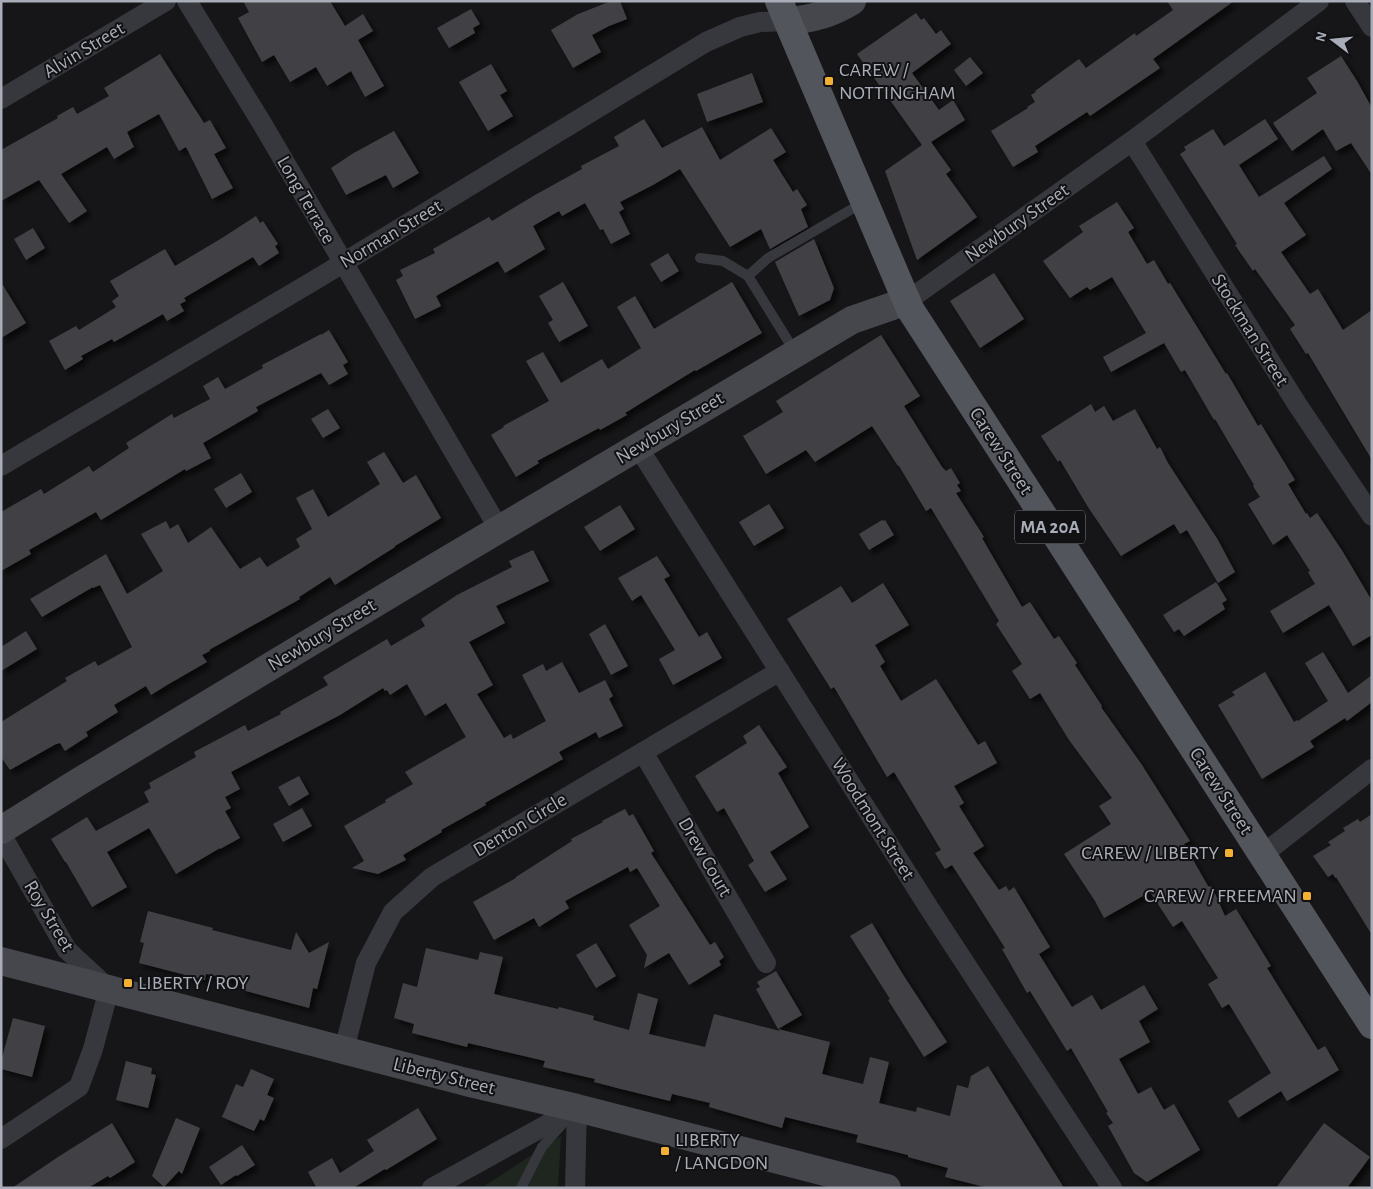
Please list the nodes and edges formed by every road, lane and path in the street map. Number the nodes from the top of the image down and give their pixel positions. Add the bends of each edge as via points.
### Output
1 (166, 1) edge
2 (187, 1) edge
3 (852, 1) edge
4 (1320, 1) edge
5 (1355, 1) edge
6 (783, 11) edge
7 (1372, 27) edge
8 (1, 99) edge
9 (1132, 141) junction
10 (865, 202) junction
11 (700, 258) dead end
12 (343, 263) junction
13 (748, 276) junction
14 (907, 301) junction
15 (796, 353) junction
16 (638, 447) junction
17 (1, 466) edge
18 (1372, 516) edge
19 (499, 529) junction
20 (780, 671) junction
21 (643, 752) junction
22 (1372, 769) edge
23 (1, 830) edge
24 (1, 834) edge
25 (1262, 855) junction
26 (1, 960) edge
27 (766, 963) dead end
28 (109, 989) junction
29 (1372, 1025) edge
30 (344, 1050) junction
31 (577, 1108) junction
32 (1, 1139) edge
33 (815, 1179) edge
34 (432, 1188) edge
35 (521, 1188) edge
36 (575, 1188) edge
37 (887, 1188) edge
38 (1112, 1188) edge

1 - 8 street, Alvin Street
2 - 12 street, Long Terrace
3 - 6 street via 838,10 807,20
4 - 9 street, Newbury Street
5 - 7 street
6 - 10 main road, Carew Street / MA 20A
6 - 12 street, Norman Street via 706,42
9 - 14 street, Newbury Street
9 - 18 street, Stockman Street
10 - 13 lane via 768,258
10 - 14 main road, Carew Street / MA 20A
11 - 13 lane via 723,261
12 - 17 street, Norman Street
12 - 19 street, Long Terrace
13 - 15 lane
14 - 15 street, Newbury Street via 852,320
14 - 25 main road, Carew Street / MA 20A
15 - 16 street, Newbury Street
16 - 19 street, Newbury Street
16 - 20 street, Woodmont Street
19 - 23 street, Newbury Street
20 - 21 street, Denton Circle
20 - 38 street, Woodmont Street
21 - 27 street, Drew Court
21 - 30 street, Denton Circle via 432,877 393,912 366,963
22 - 25 street
24 - 28 street, Roy Street via 67,950
25 - 29 main road, Carew Street / MA 20A
26 - 28 street, Liberty Street
28 - 30 street, Liberty Street
28 - 32 street via 79,1087
30 - 31 street, Liberty Street
31 - 33 street, Liberty Street
31 - 34 street
31 - 35 lane via 542,1147
31 - 36 street
33 - 37 street, Liberty Street

